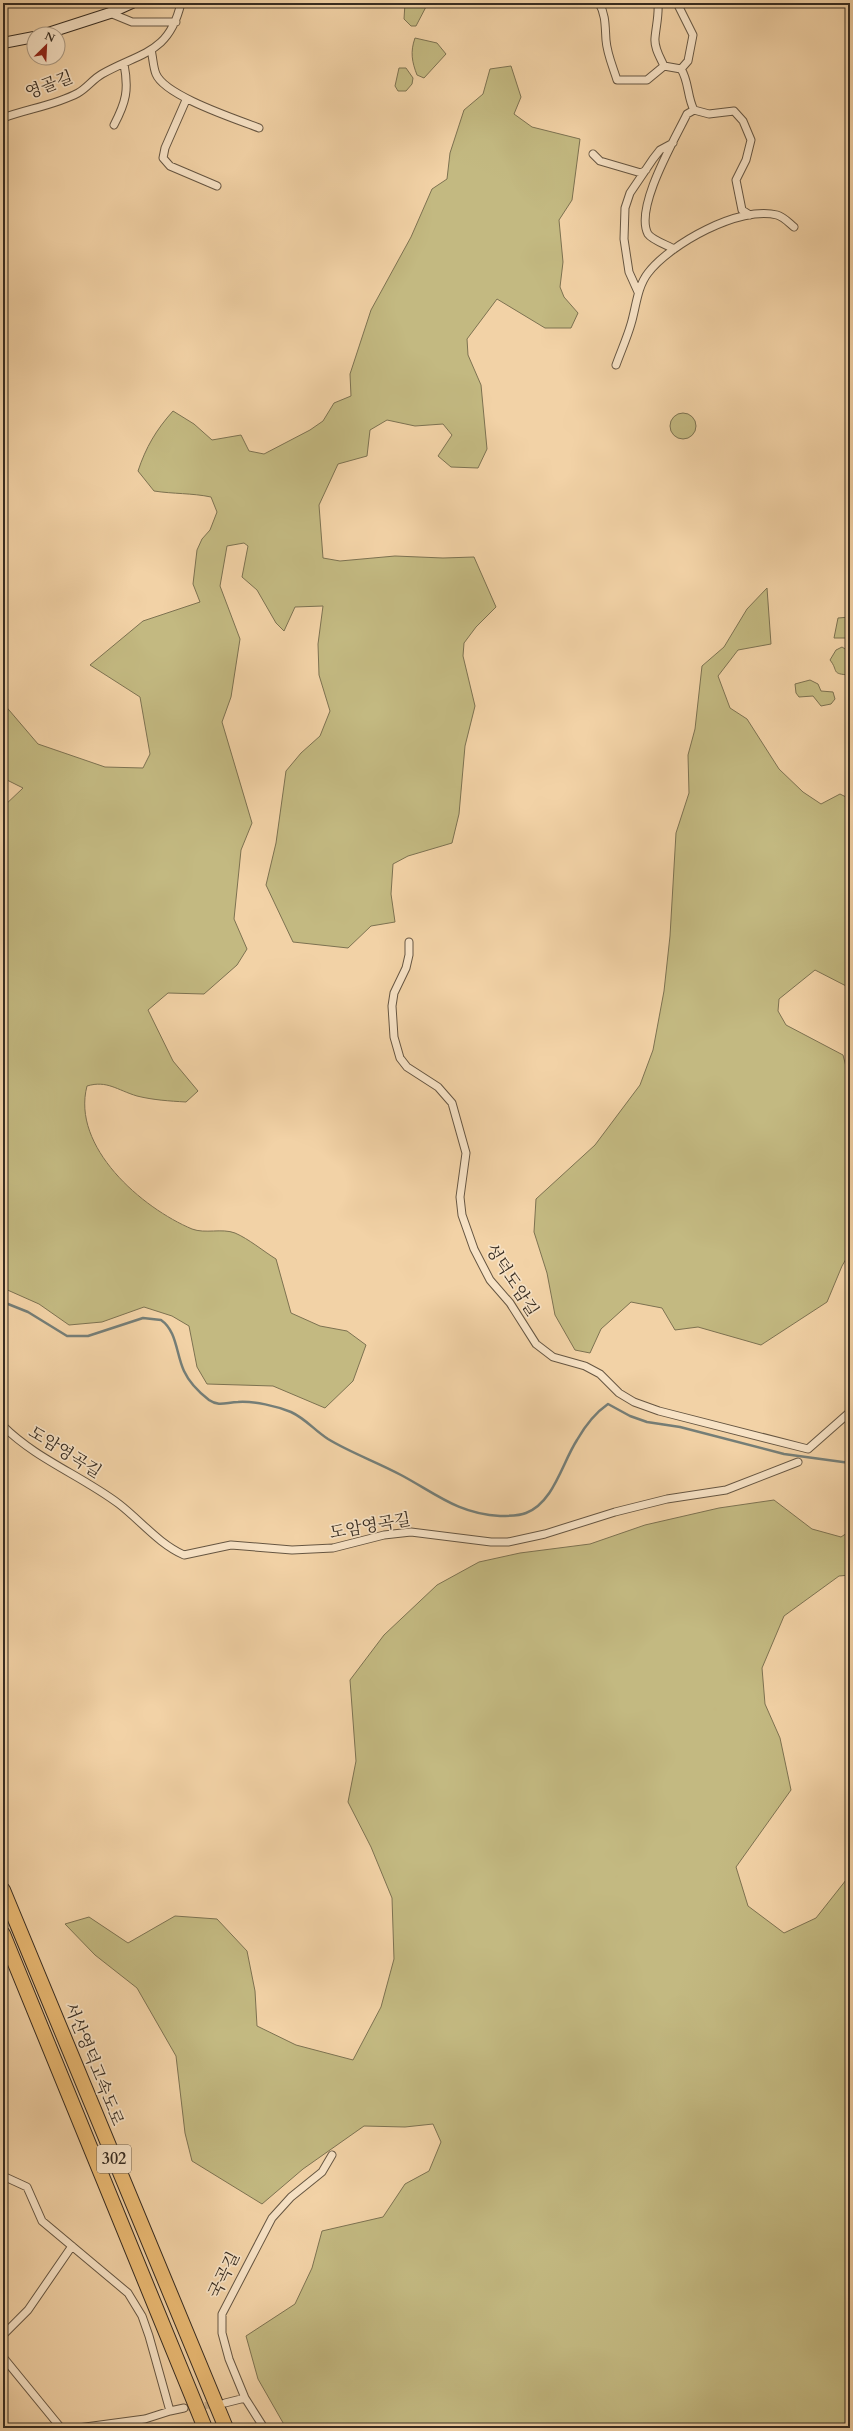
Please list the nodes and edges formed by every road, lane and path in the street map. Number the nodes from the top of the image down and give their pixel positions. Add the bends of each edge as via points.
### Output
1 (132, 3) edge
2 (180, 3) edge
3 (599, 3) edge
4 (658, 3) edge
5 (677, 3) edge
6 (110, 13) junction
7 (176, 22) junction
8 (66, 27) edge
9 (26, 39) edge
10 (3, 43) edge
11 (151, 50) junction
12 (124, 64) junction
13 (664, 66) junction
14 (681, 68) junction
15 (186, 100) junction
16 (694, 110) junction
17 (3, 118) edge
18 (114, 125) dead end
19 (259, 128) dead end
20 (673, 143) junction
21 (593, 154) dead end
22 (646, 169) junction
23 (217, 186) dead end
24 (750, 215) junction
25 (794, 227) dead end
26 (674, 249) junction
27 (638, 292) junction
28 (616, 364) dead end
29 (409, 942) dead end
30 (850, 1412) edge
31 (3, 1426) edge
32 (798, 1462) dead end
33 (3, 1890) edge
34 (3, 1934) edge
35 (332, 2155) dead end
36 (3, 2176) edge
37 (72, 2246) junction
38 (3, 2336) edge
39 (3, 2357) edge
40 (245, 2398) junction
41 (225, 2403) tunnel mouth
42 (184, 2408) tunnel mouth
43 (170, 2411) junction
44 (61, 2428) edge
45 (78, 2428) edge
46 (205, 2428) edge
47 (226, 2428) edge
48 (264, 2428) edge

1 - 6 main road
2 - 7 street, 영골길
3 - 13 street via 605,20 609,58 617,80 647,80
4 - 13 street via 655,39
5 - 14 street via 693,35 688,61
6 - 7 street via 132,22
6 - 8 main road
7 - 11 street, 영골길 via 165,40
9 - 10 main road
11 - 12 street, 영골길
11 - 15 street via 156,75
12 - 17 street, 영골길 via 101,74 78,93
12 - 18 street via 127,82 125,103
13 - 14 street
14 - 16 street via 686,76 690,102
15 - 19 street
15 - 23 street via 163,158 170,166
16 - 20 street via 687,114
16 - 24 street via 709,114 734,112 747,127 751,140 746,160 736,180 742,210
20 - 22 street via 660,150
20 - 26 street via 652,189 646,208 645,224 649,235
21 - 22 street via 600,161 641,172
22 - 27 street via 630,193 625,208 624,239 629,272
24 - 25 street via 777,216
24 - 26 street via 712,228
26 - 27 street via 647,274
27 - 28 street via 630,326
29 - 30 street, 성덕도암길 via 410,955 394,993 392,1006 394,1037 400,1058 407,1067 438,1087 452,1103 466,1153 460,1197 462,1215 474,1249 490,1280 510,1303 536,1344 553,1357 585,1366 600,1374 619,1393 634,1402 659,1411 808,1449
31 - 32 street, 도암영곡길 via 26,1446 119,1504 165,1544 184,1555 231,1545 292,1550 333,1548 411,1532 508,1542 545,1534 667,1498 726,1490
33 - 47 highway, 서산영덕고속도로 / 302
34 - 46 highway, 서산영덕고속도로 / 302
35 - 40 street, 국곡길 via 322,2172 291,2197 272,2218 222,2314 222,2333 229,2359
36 - 37 street via 27,2187 42,2221
37 - 38 street via 28,2310
37 - 43 street via 128,2293 142,2316
39 - 44 street
40 - 41 street
40 - 48 street, 국곡길
42 - 43 street
43 - 45 street via 145,2419

